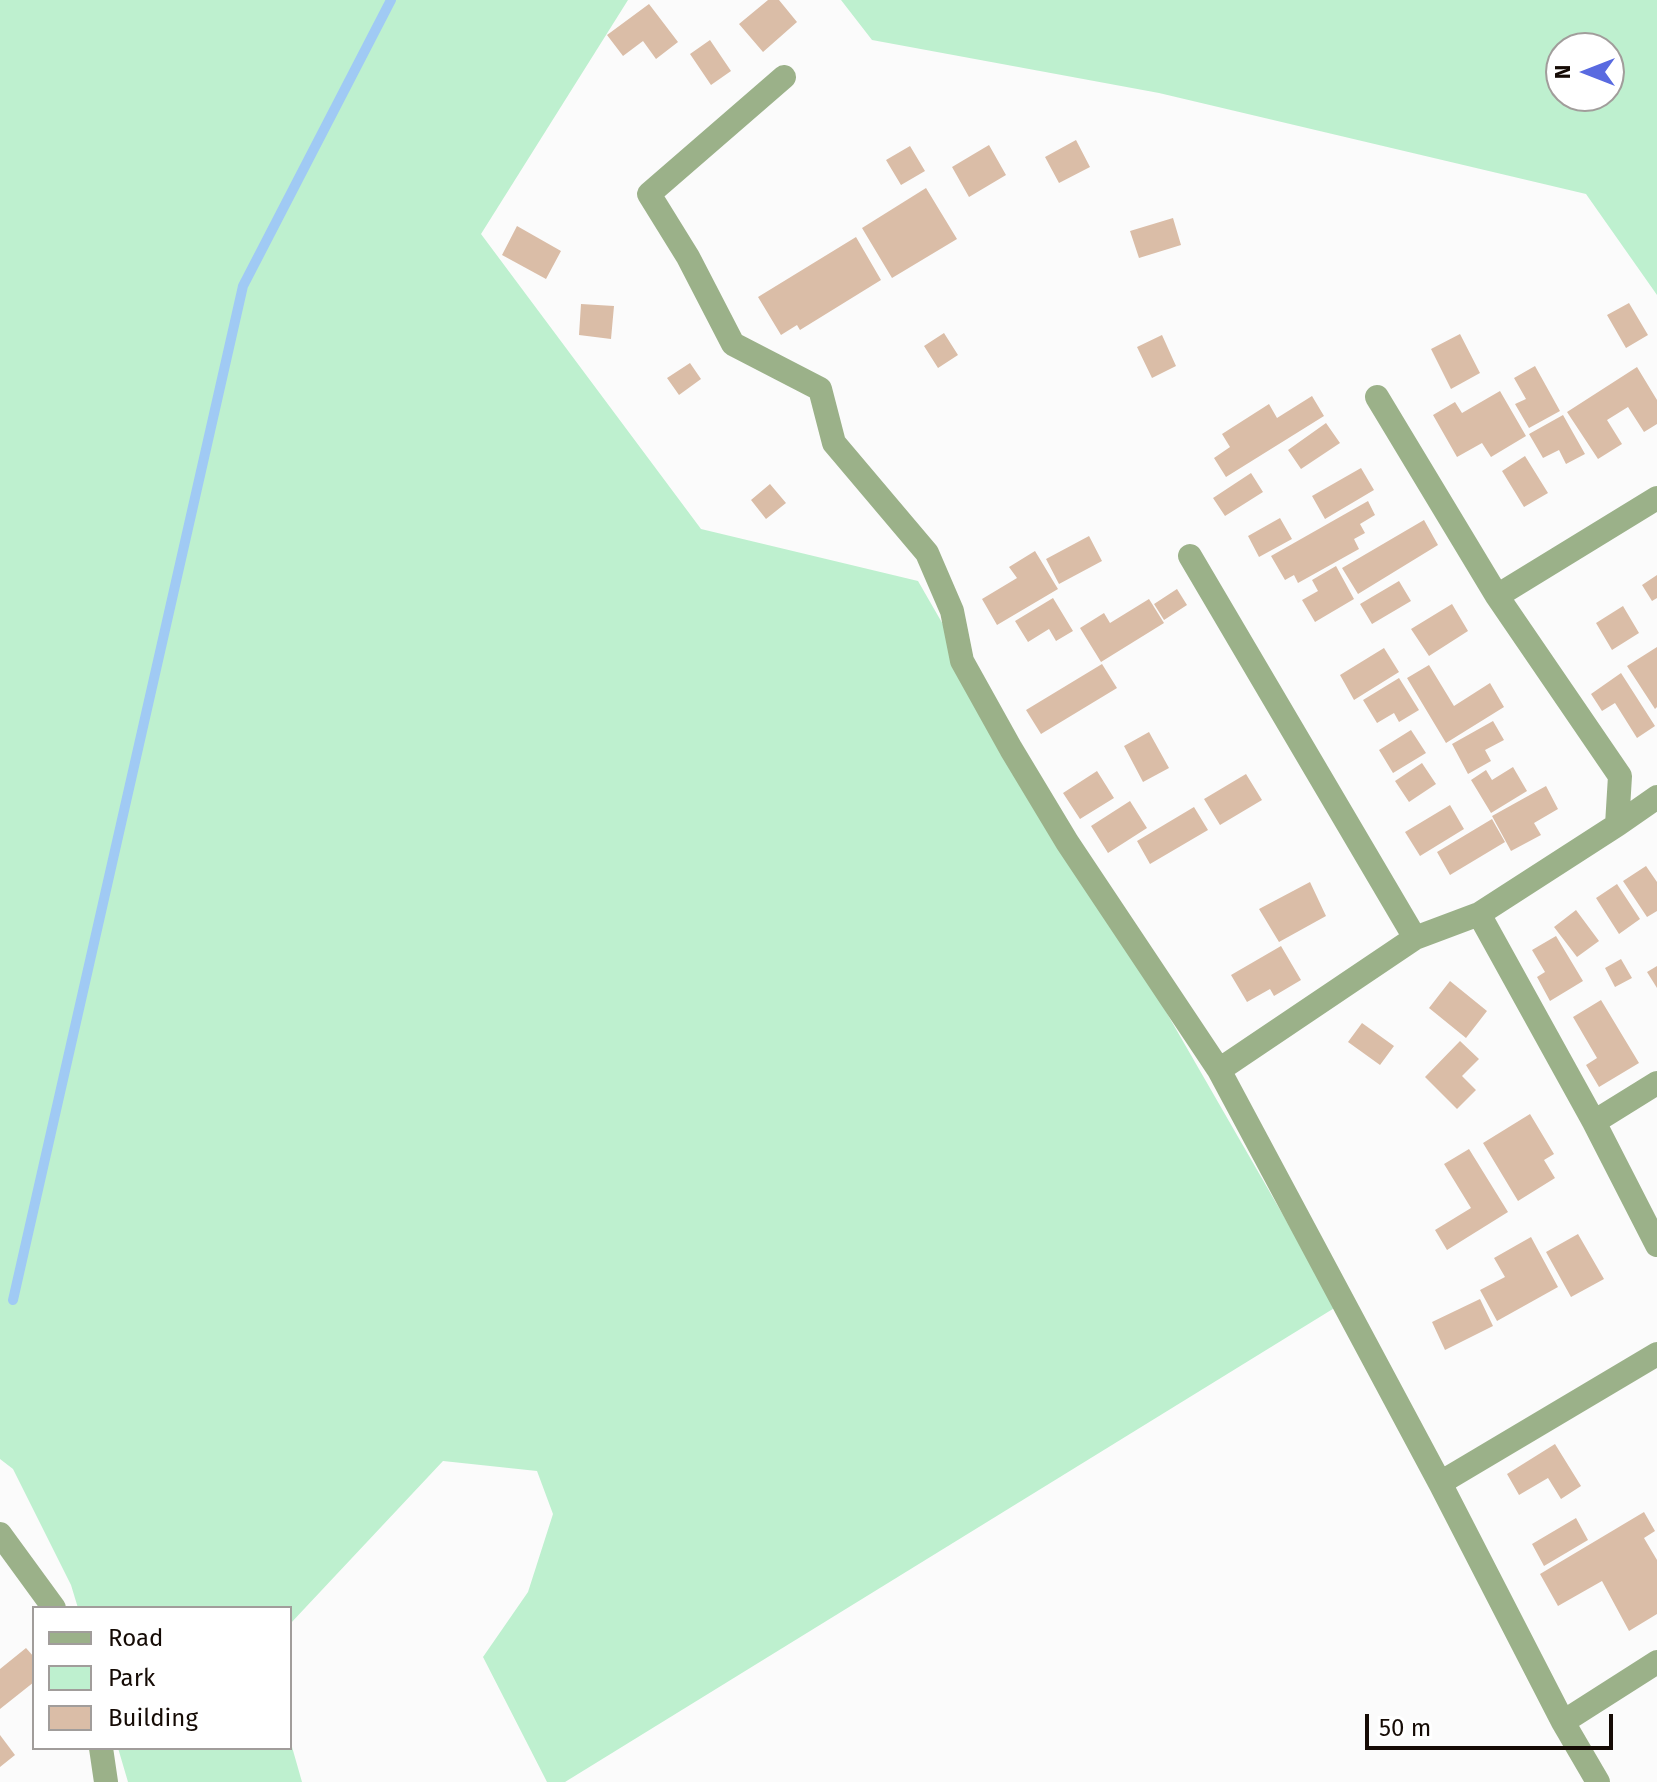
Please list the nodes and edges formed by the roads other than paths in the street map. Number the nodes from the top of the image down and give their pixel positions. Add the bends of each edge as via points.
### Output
1 (784, 77) dead end
2 (1377, 397) dead end
3 (1657, 498) edge
4 (1190, 556) dead end
5 (1497, 596) junction
6 (1657, 797) edge
7 (1617, 825) junction
8 (1479, 914) junction
9 (1415, 938) junction
10 (1219, 1070) junction
11 (1657, 1083) edge
12 (1594, 1122) junction
13 (1657, 1245) edge
14 (1657, 1354) edge
15 (1440, 1483) junction
16 (0, 1534) edge
17 (53, 1606) edge
18 (1657, 1662) edge
19 (1563, 1722) junction
20 (101, 1750) edge
21 (106, 1782) edge
22 (1598, 1782) edge

1 - 10 street via 649,194 733,344 820,389 834,443 927,553 952,611 962,661 1067,842
2 - 5 street
3 - 5 street
4 - 9 street
5 - 7 street via 1620,776
6 - 7 street
7 - 8 street
8 - 9 street
8 - 12 street
9 - 10 street
10 - 15 street
11 - 12 street
12 - 13 street
14 - 15 street
15 - 19 street
16 - 17 street
18 - 19 street
19 - 22 street
20 - 21 street

